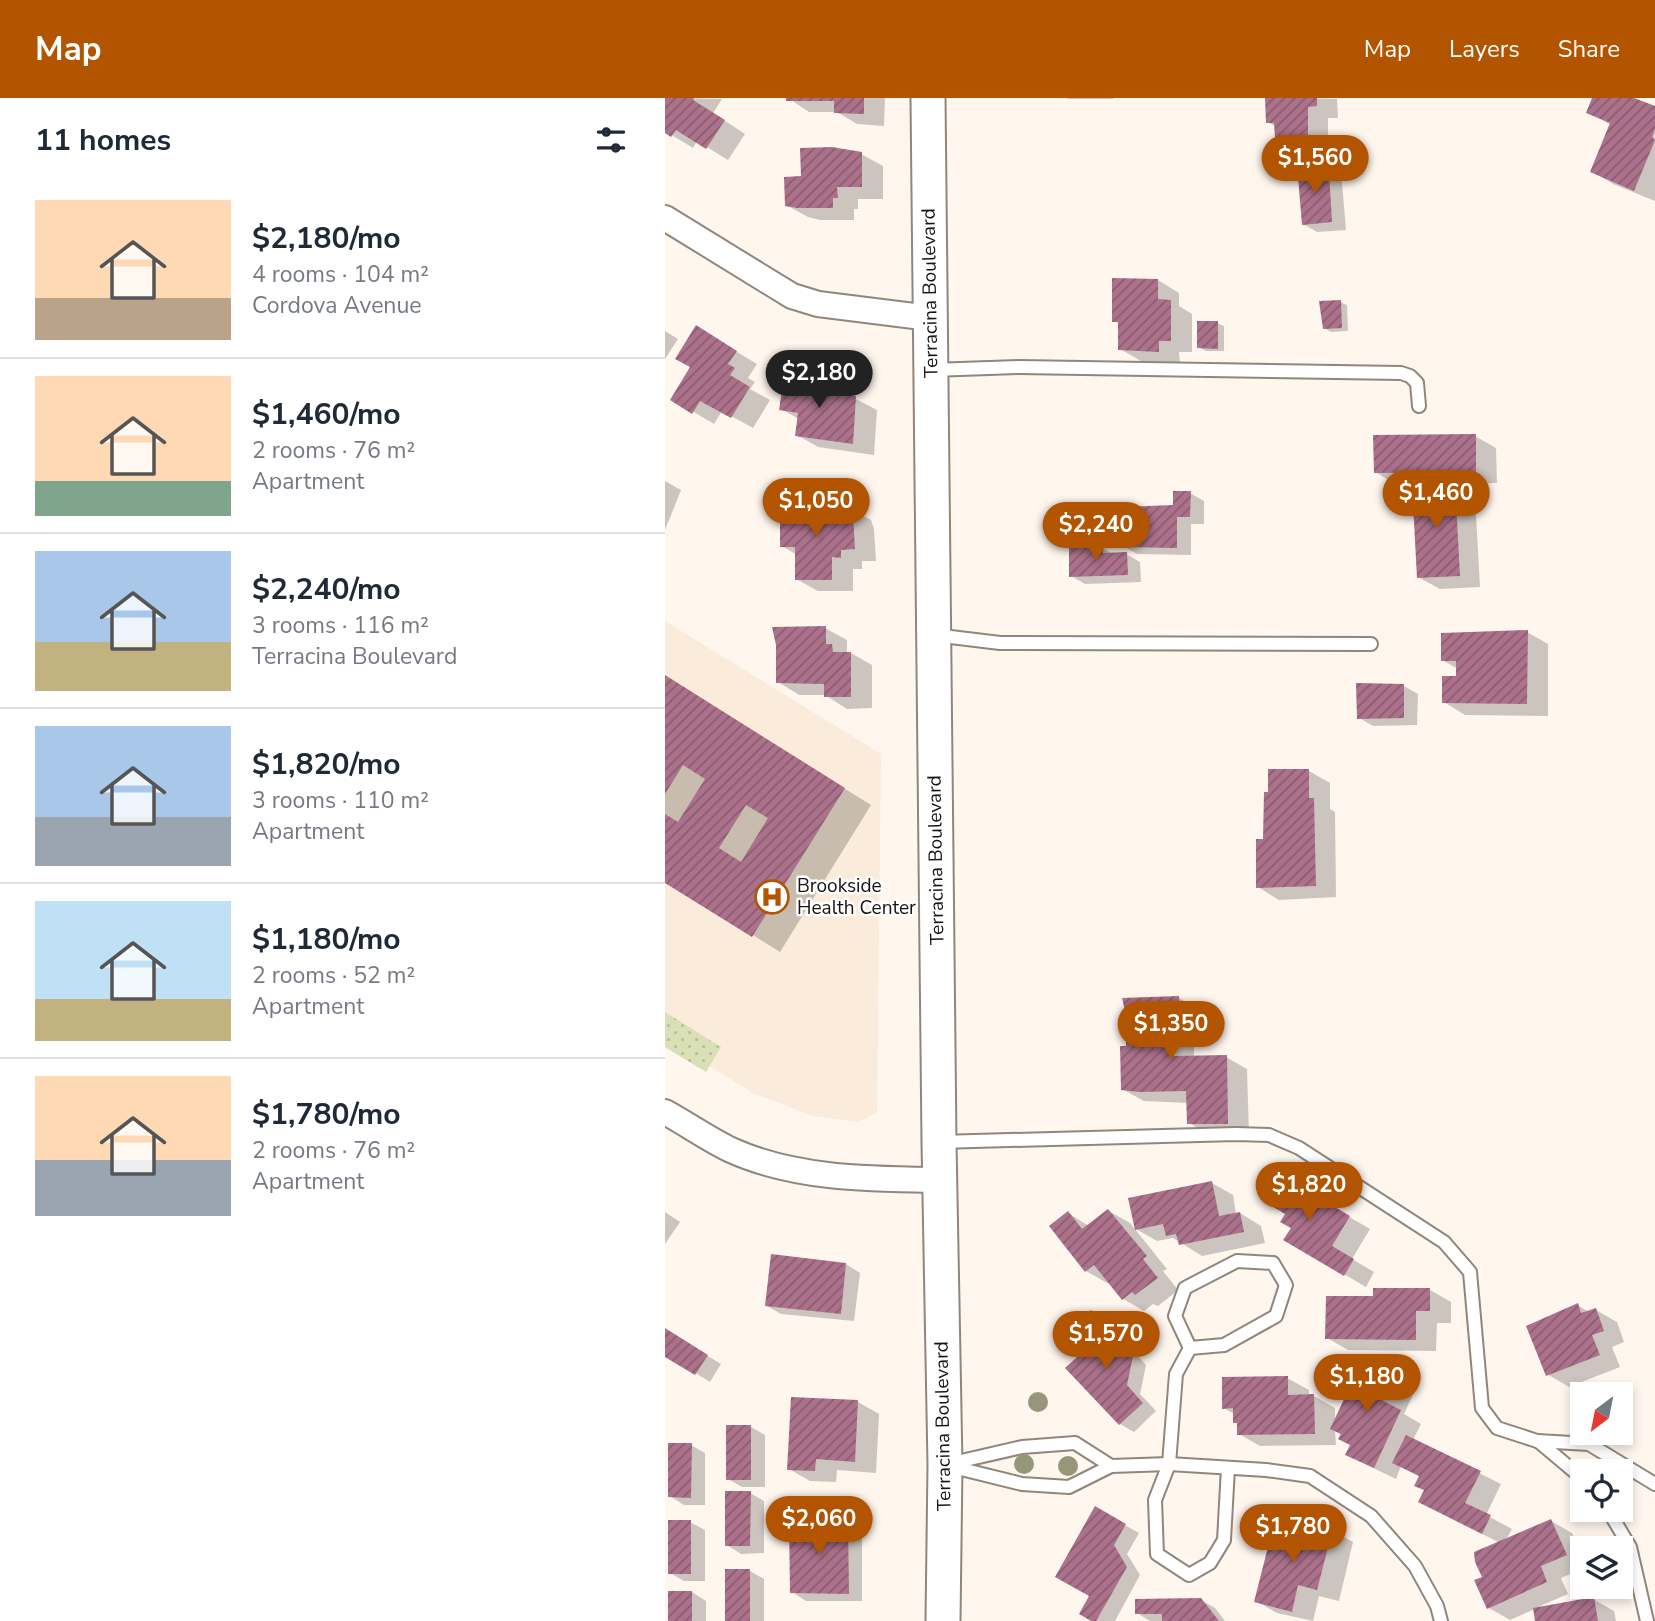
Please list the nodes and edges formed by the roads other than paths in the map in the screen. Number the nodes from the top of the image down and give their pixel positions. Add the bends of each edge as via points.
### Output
1 (928, 98) edge
2 (665, 218) edge
3 (930, 318) junction
4 (931, 370) junction
5 (1419, 406) dead end
6 (933, 635) junction
7 (1371, 644) dead end
8 (665, 1112) edge
9 (939, 1142) junction
10 (939, 1180) junction
11 (1190, 1348) junction
12 (1537, 1441) junction
13 (1169, 1464) junction
14 (945, 1465) junction
15 (1111, 1466) junction
16 (1228, 1468) junction
17 (1570, 1468) edge
18 (1655, 1484) edge
19 (1615, 1522) edge
20 (943, 1621) edge
21 (1441, 1621) edge
22 (1647, 1621) edge

1 - 3 main road, Terracina Boulevard
2 - 3 street via 792,296 818,304
3 - 4 main road, Terracina Boulevard
4 - 5 lane via 1019,367 1401,373 1417,383
4 - 6 main road, Terracina Boulevard
6 - 7 lane via 1000,643
6 - 9 main road, Terracina Boulevard
8 - 10 street via 731,1150 797,1171
9 - 10 main road, Terracina Boulevard
9 - 12 lane via 1236,1134 1269,1135 1299,1148 1444,1242 1470,1272 1482,1408 1497,1428
10 - 14 main road, Terracina Boulevard
11 - 11 lane via 1224,1345 1276,1316 1286,1285 1273,1263 1237,1261 1185,1288 1175,1316
11 - 13 lane via 1176,1374
12 - 17 lane
12 - 18 lane via 1589,1444
13 - 15 lane
13 - 16 lane
13 - 16 lane via 1155,1500 1157,1554 1189,1575 1210,1563 1224,1540
14 - 15 lane via 1022,1484 1069,1487
14 - 15 lane via 1022,1447 1075,1443
14 - 20 main road, Terracina Boulevard
16 - 21 lane via 1310,1476 1371,1516 1415,1566
19 - 22 lane via 1630,1547

